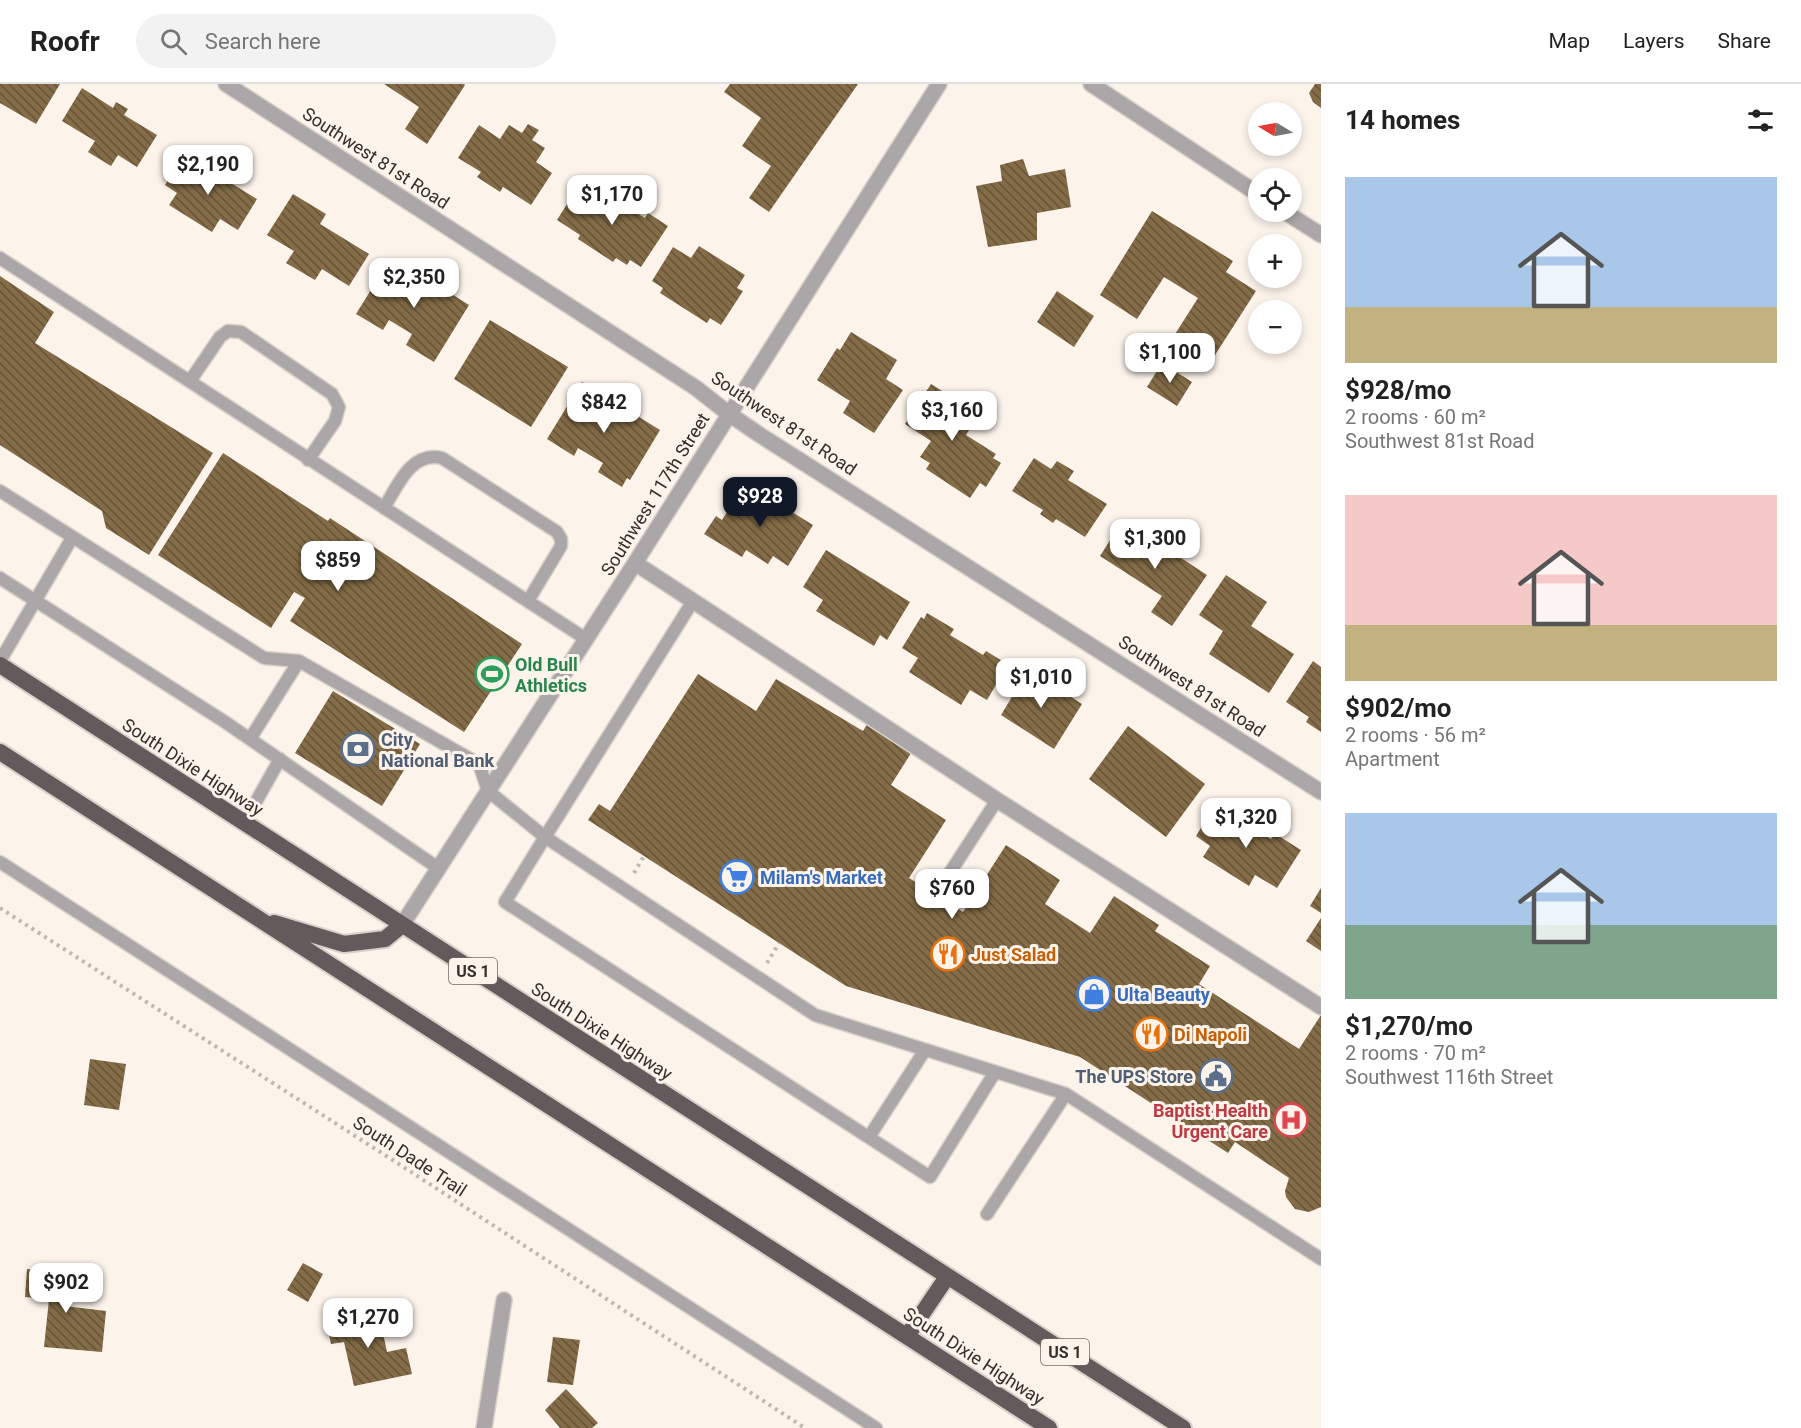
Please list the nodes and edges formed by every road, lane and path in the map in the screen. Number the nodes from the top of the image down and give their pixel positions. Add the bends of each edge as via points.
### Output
1 (226, 84) edge
2 (939, 84) edge
3 (1091, 84) edge
4 (1248, 187) edge
5 (1301, 222) edge
6 (1321, 235) edge
7 (0, 258) edge
8 (190, 381) junction
9 (729, 414) junction
10 (308, 460) junction
11 (0, 491) edge
12 (384, 508) junction
13 (72, 538) junction
14 (634, 563) junction
15 (0, 578) edge
16 (35, 601) junction
17 (693, 601) junction
18 (528, 602) junction
19 (586, 639) junction
20 (299, 661) junction
21 (0, 663) edge
22 (250, 739) junction
23 (0, 752) edge
24 (280, 759) junction
25 (488, 791) junction
26 (1321, 792) edge
27 (998, 800) junction
28 (244, 823) junction
29 (545, 837) junction
30 (644, 856) dead end
31 (0, 862) edge
32 (438, 868) junction
33 (632, 877) dead end
34 (940, 888) dead end
35 (0, 908) edge
36 (253, 916) junction
37 (402, 925) junction
38 (779, 943) dead end
39 (766, 964) dead end
40 (1321, 1006) edge
41 (925, 1050) junction
42 (995, 1072) junction
43 (1066, 1094) junction
44 (869, 1137) junction
45 (987, 1214) dead end
46 (1321, 1259) edge
47 (947, 1277) junction
48 (504, 1300) dead end
49 (907, 1336) junction
50 (484, 1428) edge
51 (805, 1428) edge
52 (876, 1428) edge
53 (1049, 1428) edge
54 (1183, 1428) edge

1 - 9 street, Southwest 81st Road via 688,382
2 - 9 street, Southwest 117th Street
3 - 4 street
5 - 6 street
7 - 8 lane
8 - 10 lane
8 - 10 lane via 219,337 228,331 241,332 332,394 339,407
9 - 14 street, Southwest 117th Street
9 - 26 street, Southwest 81st Road
10 - 12 lane
11 - 13 lane
12 - 18 lane
12 - 18 lane via 407,472 430,455 442,458 557,532 561,546
13 - 16 lane
13 - 20 lane via 264,658
14 - 17 street
14 - 19 street, Southwest 117th Street
15 - 16 lane
16 - 21 lane
16 - 22 lane
17 - 27 street
17 - 29 lane
18 - 19 lane
19 - 25 street, Southwest 117th Street
20 - 22 lane
20 - 25 lane via 479,764
21 - 28 highway, South Dixie Highway / US 1
22 - 24 lane
23 - 36 highway, South Dixie Highway
24 - 28 lane
24 - 32 lane
25 - 29 lane
25 - 32 street, Southwest 117th Street
27 - 34 lane
27 - 40 street
28 - 37 highway, South Dixie Highway / US 1
29 - 41 lane via 815,1015
29 - 44 lane via 505,902
30 - 33 path
31 - 52 lane
32 - 37 street, Southwest 117th Street
35 - 51 path, South Dade Trail
36 - 37 highway via 344,944 386,939
36 - 49 highway, South Dixie Highway
37 - 47 highway, South Dixie Highway / US 1
38 - 39 path
41 - 42 lane
41 - 44 lane
42 - 43 lane
42 - 44 lane via 930,1177
43 - 45 lane
43 - 46 lane
47 - 49 highway
47 - 54 highway, South Dixie Highway / US 1
48 - 50 street
49 - 53 highway, South Dixie Highway

